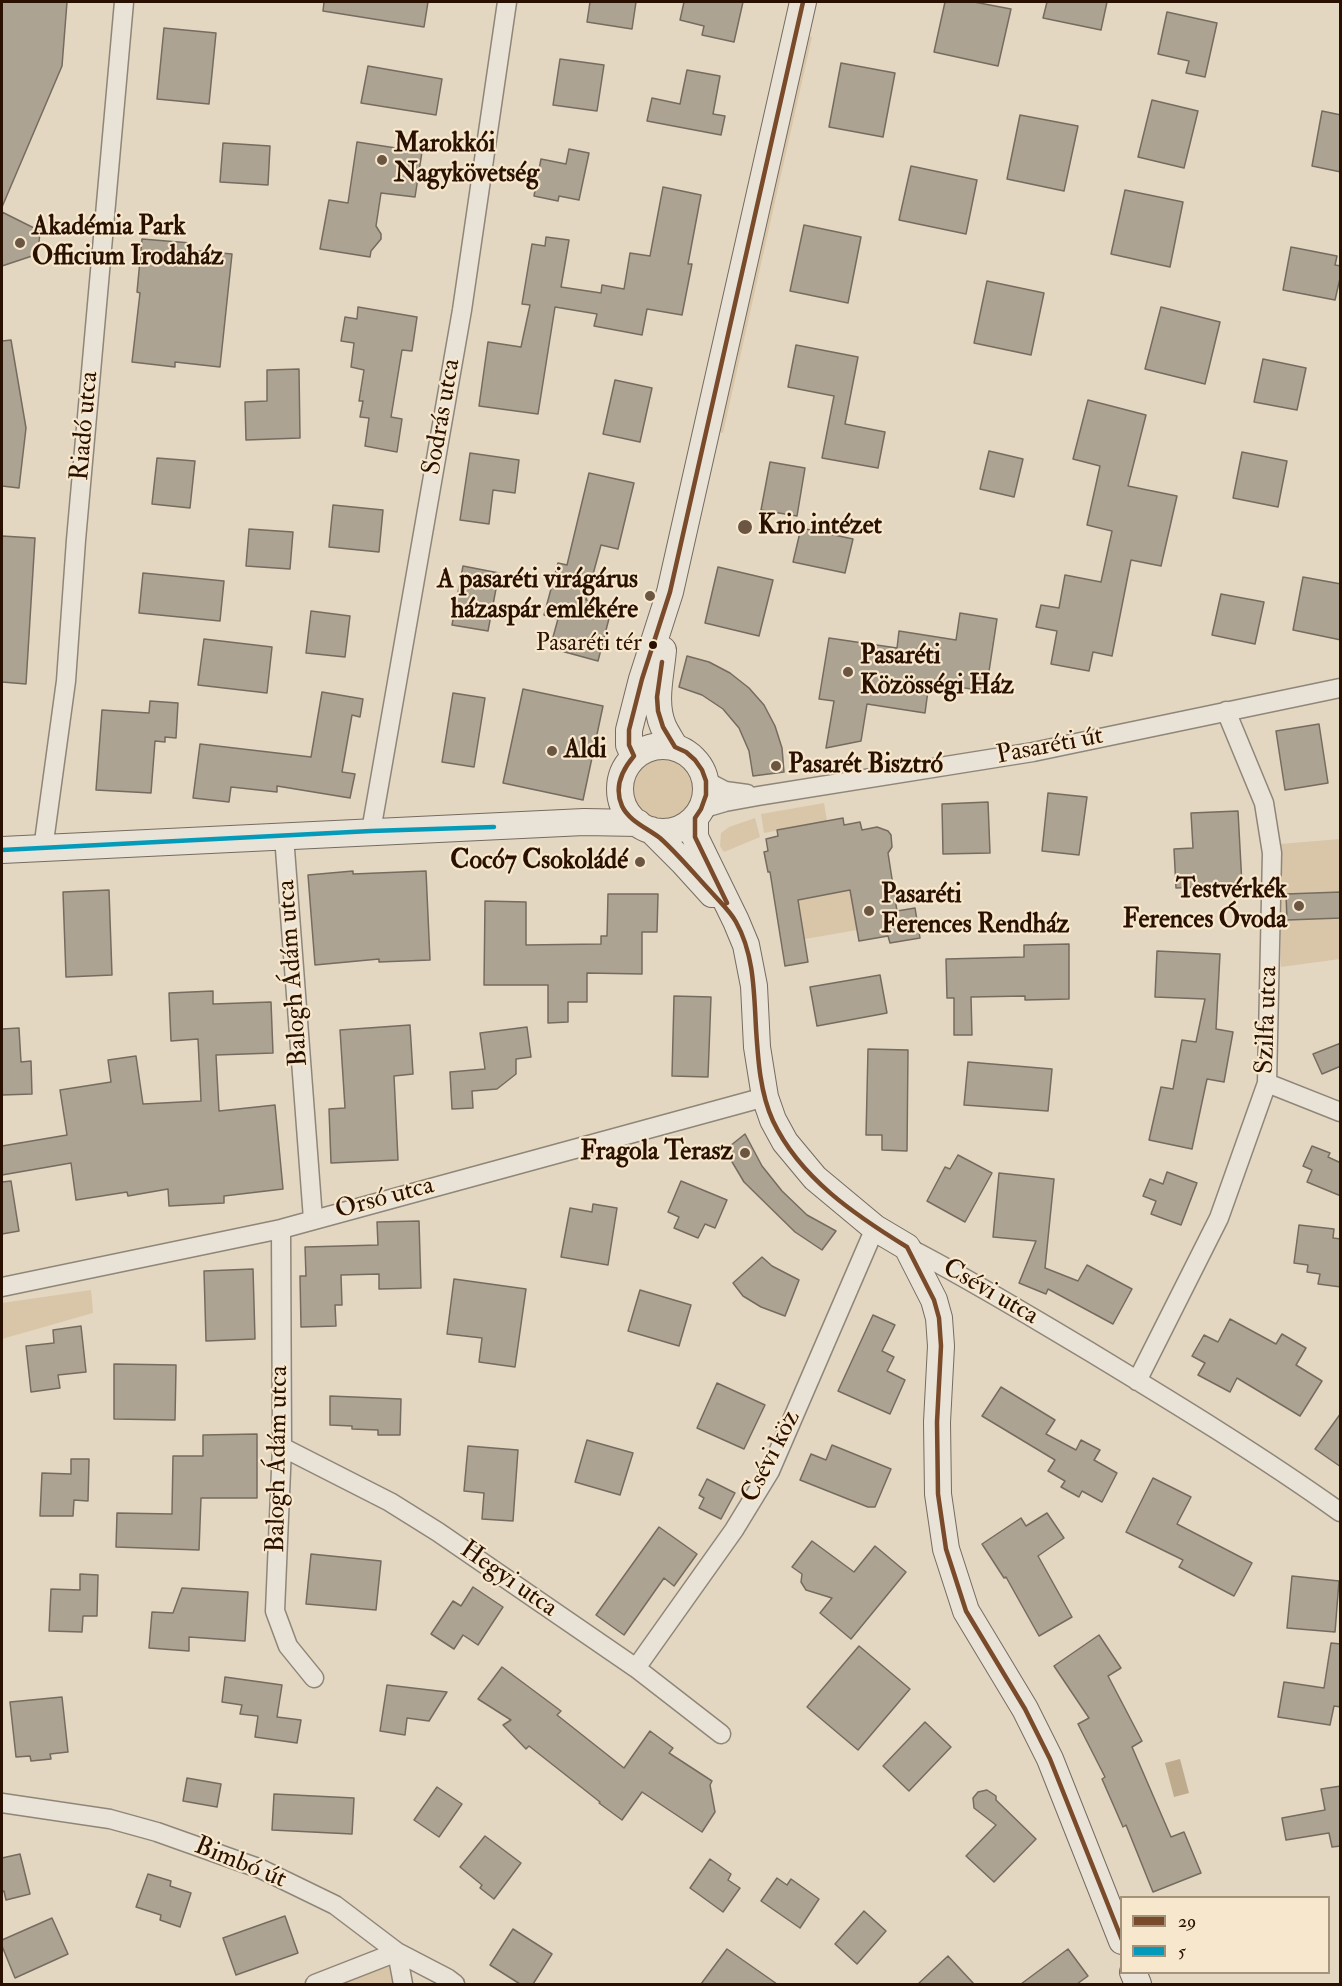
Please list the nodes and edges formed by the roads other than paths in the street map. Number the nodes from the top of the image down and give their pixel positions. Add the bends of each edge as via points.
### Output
1 (124, 2) edge
2 (507, 2) edge
3 (803, 2) edge
4 (670, 592) junction
5 (1341, 688) edge
6 (1226, 711) junction
7 (675, 747) junction
8 (634, 756) junction
9 (619, 780) junction
10 (706, 781) junction
11 (758, 796) junction
12 (698, 814) junction
13 (551, 824) junction
14 (644, 827) junction
15 (371, 831) junction
16 (284, 836) junction
17 (43, 849) junction
18 (2, 850) edge
19 (736, 921) junction
20 (1267, 1083) junction
21 (765, 1097) junction
22 (1341, 1112) edge
23 (313, 1219) junction
24 (875, 1227) junction
25 (281, 1229) junction
26 (907, 1247) junction
27 (2, 1287) edge
28 (1137, 1381) junction
29 (282, 1448) junction
30 (1341, 1512) edge
31 (636, 1668) junction
32 (314, 1678) dead end
33 (721, 1734) dead end
34 (2, 1803) edge
35 (1120, 1936) edge
36 (398, 1952) junction
37 (315, 1984) edge
38 (403, 1984) edge
39 (455, 1984) edge

1 - 17 street, Riadó utca via 66,681
2 - 15 street, Sodrás utca via 462,310
3 - 4 street
4 - 7 street via 657,697 663,727
4 - 8 street via 629,730
5 - 6 street, Pasaréti út
6 - 11 street, Pasaréti út via 1033,752
6 - 20 street, Szilfa utca via 1264,803 1272,853
7 - 8 street via 651,748
7 - 10 street via 695,760
8 - 9 street
9 - 13 street via 592,809
9 - 14 street via 622,805
10 - 11 street, Pasaréti út via 725,791
10 - 12 street via 706,795
11 - 12 street, Pasaréti út via 725,802
12 - 14 street via 682,827 667,831
12 - 19 street, Csévi utca via 695,837
13 - 14 street via 610,821
13 - 15 street
14 - 19 street, Csévi utca via 683,861
15 - 16 street
16 - 17 street
16 - 23 street, Balogh Ádám utca
17 - 18 street
19 - 21 street, Csévi utca via 746,945 754,986 757,1047
20 - 22 street
20 - 28 street, Szilfa utca via 1219,1218
21 - 23 street, Orsó utca
21 - 24 street, Csévi utca via 773,1120 798,1160 814,1178
23 - 25 street, Orsó utca
24 - 26 street, Csévi utca
24 - 31 street, Csévi köz via 770,1471 734,1530
25 - 27 street, Orsó utca
25 - 29 street, Balogh Ádám utca
26 - 28 street, Csévi utca via 955,1271
26 - 35 street via 939,1318 938,1494 946,1549 966,1611 1050,1759
28 - 30 street, Csévi utca
29 - 31 street, Hegyi utca via 390,1502
29 - 32 street, Balogh Ádám utca via 275,1611 288,1646
31 - 33 street, Hegyi utca
34 - 36 street, Bimbó út via 110,1819 261,1869 335,1905
36 - 37 street
36 - 38 street
36 - 39 street, Bimbó út

